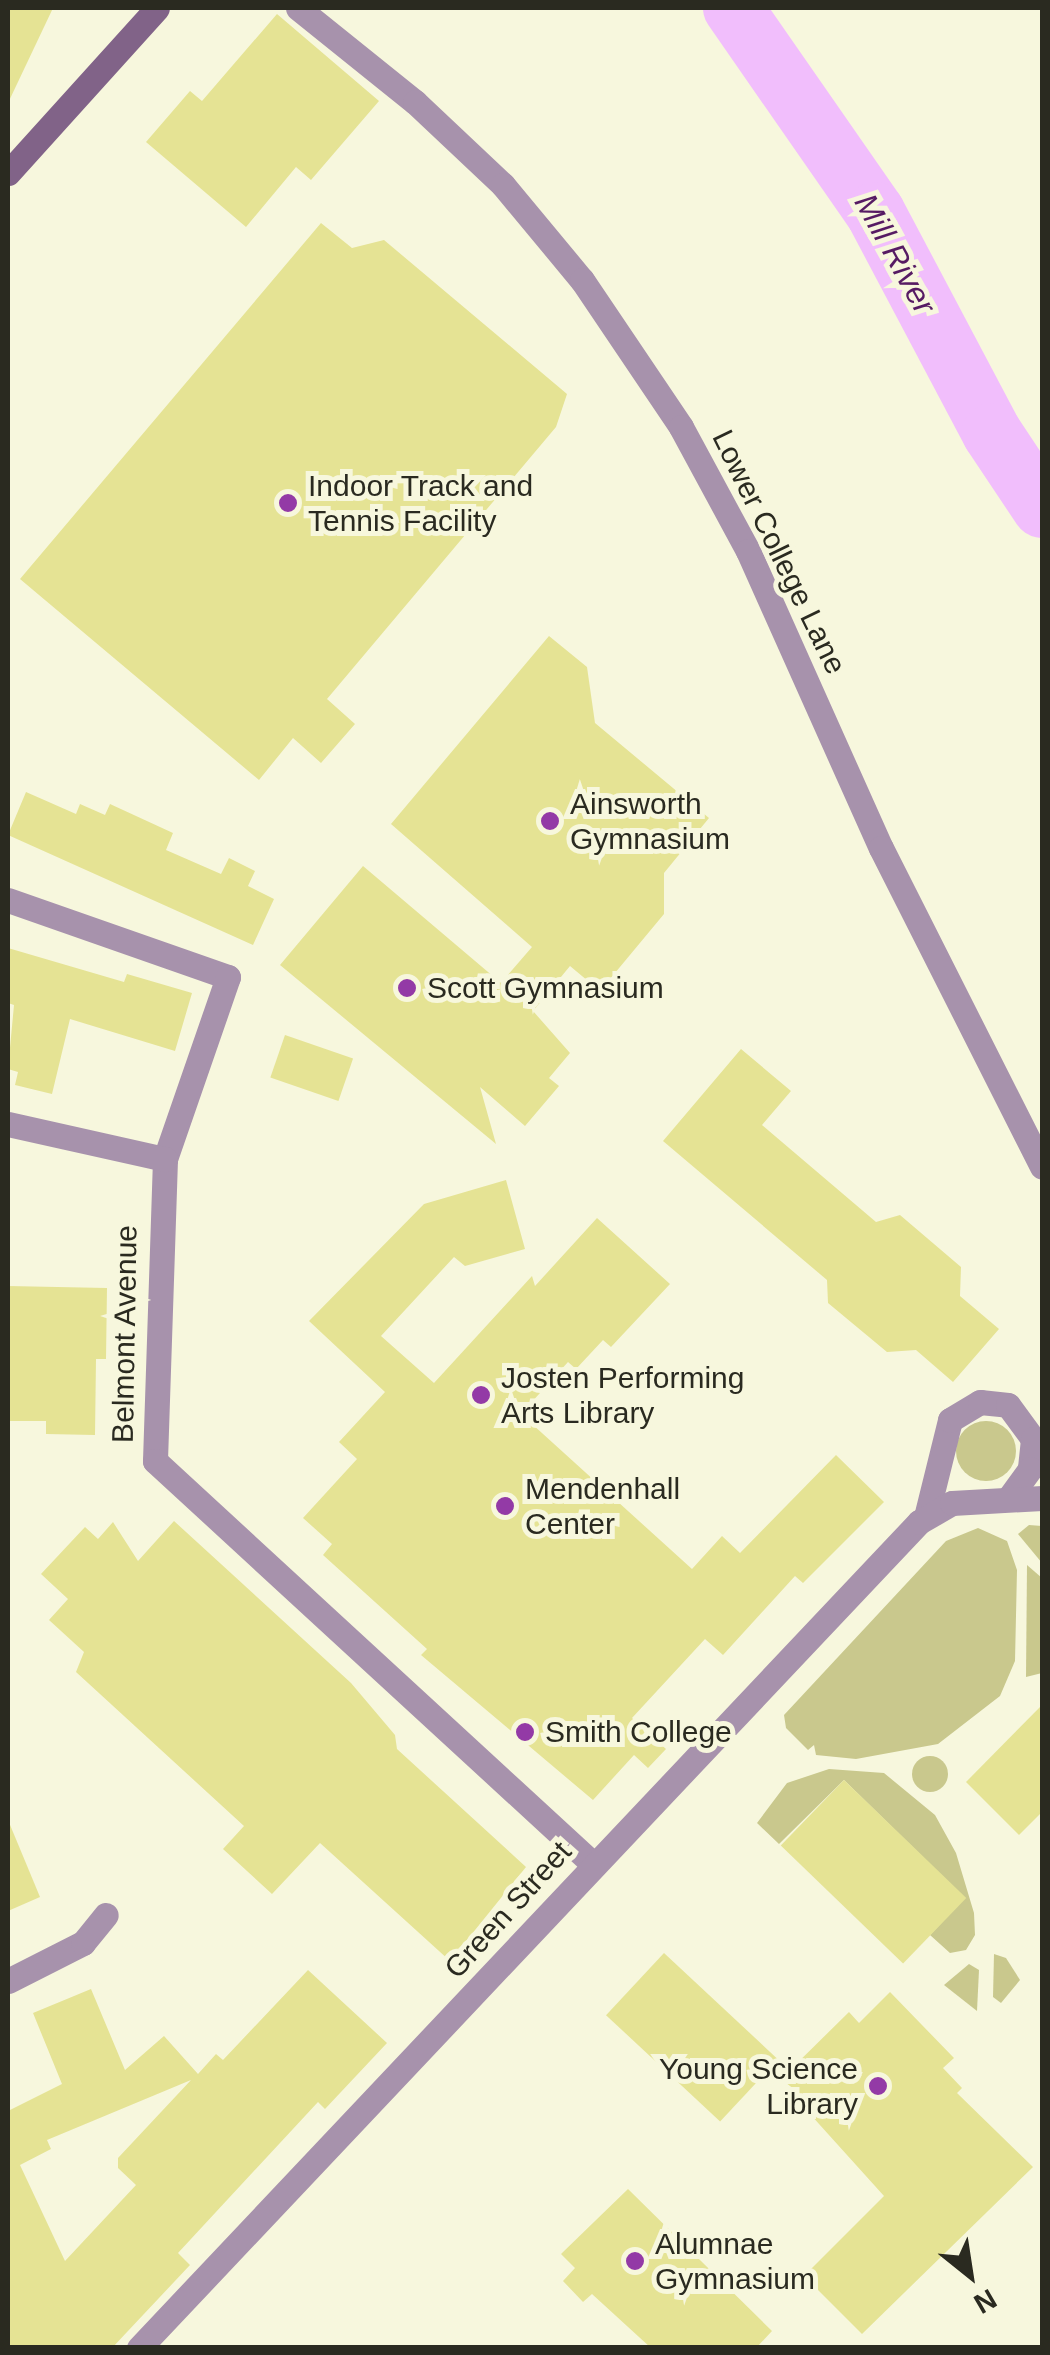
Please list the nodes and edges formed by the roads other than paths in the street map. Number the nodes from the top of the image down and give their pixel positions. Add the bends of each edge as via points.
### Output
1 (156, 8) edge
2 (298, 8) edge
3 (8, 173) edge
4 (8, 900) edge
5 (8, 1124) edge
6 (165, 1159) junction
7 (1042, 1167) edge
8 (1008, 1498) junction
9 (1042, 1498) edge
10 (926, 1517) junction
11 (594, 1865) junction
12 (106, 1915) dead end
13 (8, 1981) edge
14 (138, 2348) edge

1 - 3 main road
2 - 7 street, Lower College Lane via 416,102 502,185 582,280 681,427 748,550 881,848
4 - 6 street, Belmont Avenue via 228,977
5 - 6 street
6 - 11 street, Belmont Avenue via 155,1461
8 - 9 street, Green Street
8 - 10 street, Green Street via 952,1503
8 - 10 street via 1030,1468 1033,1439 1008,1405 980,1402 962,1409 944,1433
10 - 11 street, Green Street
11 - 14 street, Green Street
12 - 13 street via 83,1944

